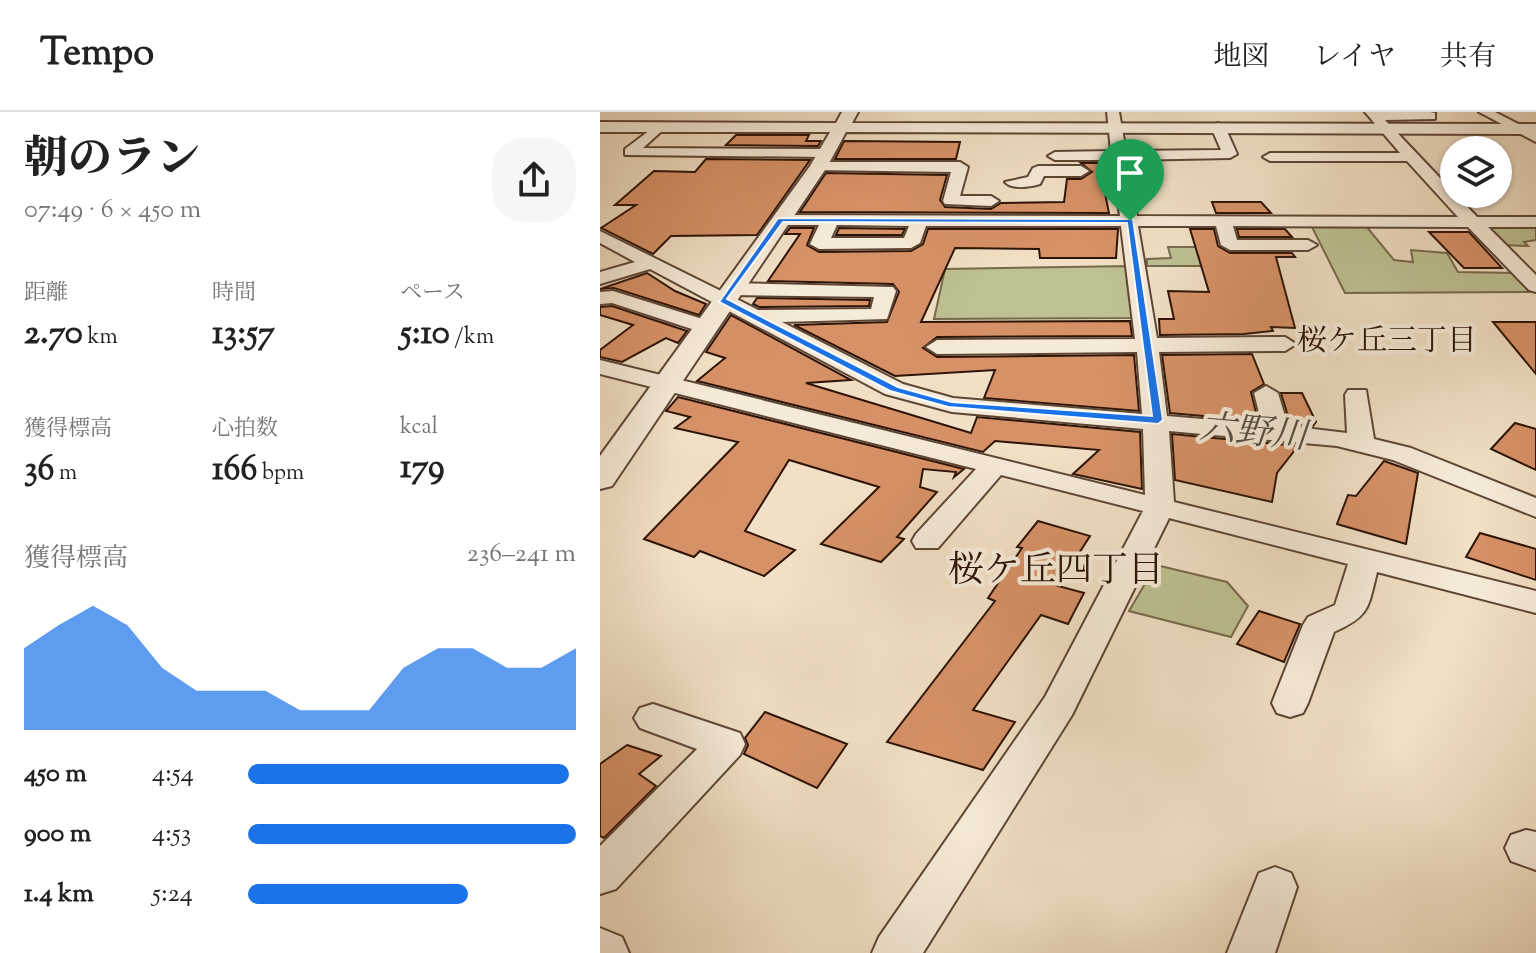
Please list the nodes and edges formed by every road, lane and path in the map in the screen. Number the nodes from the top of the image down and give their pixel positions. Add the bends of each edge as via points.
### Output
1 (1485, 112) edge
2 (1430, 116) dead end
3 (845, 119) edge
4 (1377, 119) edge
5 (1114, 120) edge
6 (600, 127) edge
7 (1218, 127) junction
8 (658, 128) junction
9 (1513, 128) junction
10 (1536, 129) edge
11 (1536, 138) edge
12 (1055, 156) dead end
13 (1270, 157) dead end
14 (1410, 157) junction
15 (823, 160) junction
16 (1119, 163) junction
17 (1013, 182) dead end
18 (1014, 201) dead end
19 (1122, 207) junction
20 (781, 220) junction
21 (830, 221) junction
22 (919, 221) junction
23 (1223, 222) junction
24 (1475, 222) junction
25 (1536, 222) edge
26 (619, 238) edge
27 (1308, 245) dead end
28 (646, 265) junction
29 (893, 268) dead end
30 (600, 278) edge
31 (1536, 286) edge
32 (886, 291) junction
33 (727, 294) junction
34 (604, 295) edge
35 (755, 316) junction
36 (704, 327) junction
37 (1285, 344) dead end
38 (937, 347) dead end
39 (1147, 347) junction
40 (600, 367) edge
41 (665, 383) junction
42 (1266, 393) dead end
43 (1357, 395) dead end
44 (1158, 423) junction
45 (1277, 432) junction
46 (1361, 444) junction
47 (995, 465) junction
48 (600, 479) edge
49 (1160, 507) junction
50 (1536, 508) edge
51 (927, 541) dead end
52 (1366, 557) junction
53 (1536, 602) edge
54 (1290, 703) dead end
55 (653, 718) dead end
56 (600, 875) edge
57 (1275, 887) dead end
58 (600, 950) edge
59 (605, 953) edge
60 (896, 953) edge
61 (1251, 953) edge

1 - 9 street
2 - 4 street
3 - 5 street
3 - 8 street
3 - 15 street
4 - 7 street
4 - 9 street
4 - 14 street
5 - 7 street
5 - 16 street
6 - 8 street
7 - 16 street via 1230,154
8 - 15 street via 630,152
9 - 10 street
9 - 11 street
12 - 16 street
13 - 14 street
14 - 24 street
15 - 18 street via 960,167 951,201
15 - 20 street
16 - 17 street via 1038,171 1034,181
16 - 19 street
19 - 22 street via 1012,227
19 - 23 street
19 - 39 street
20 - 21 street
20 - 33 street
21 - 22 street
21 - 22 street via 819,244 911,243
23 - 24 street
23 - 27 street via 1230,245
24 - 25 street
24 - 31 street
26 - 28 street
28 - 30 street
28 - 33 street
29 - 32 street
32 - 33 street
32 - 35 street via 880,315
33 - 35 street
33 - 36 street
34 - 36 street
35 - 44 street via 894,389 952,405
36 - 41 street
37 - 39 street
38 - 39 street
39 - 44 street
40 - 41 street
41 - 47 street
41 - 48 street
42 - 45 street
43 - 46 street
44 - 45 street
44 - 49 street
45 - 46 street
46 - 50 street via 1402,454
47 - 49 street
47 - 51 street
49 - 52 street
49 - 60 street via 1059,705
52 - 53 street
52 - 54 street via 1350,612 1320,625
55 - 56 street via 726,744
57 - 61 street
58 - 59 street

